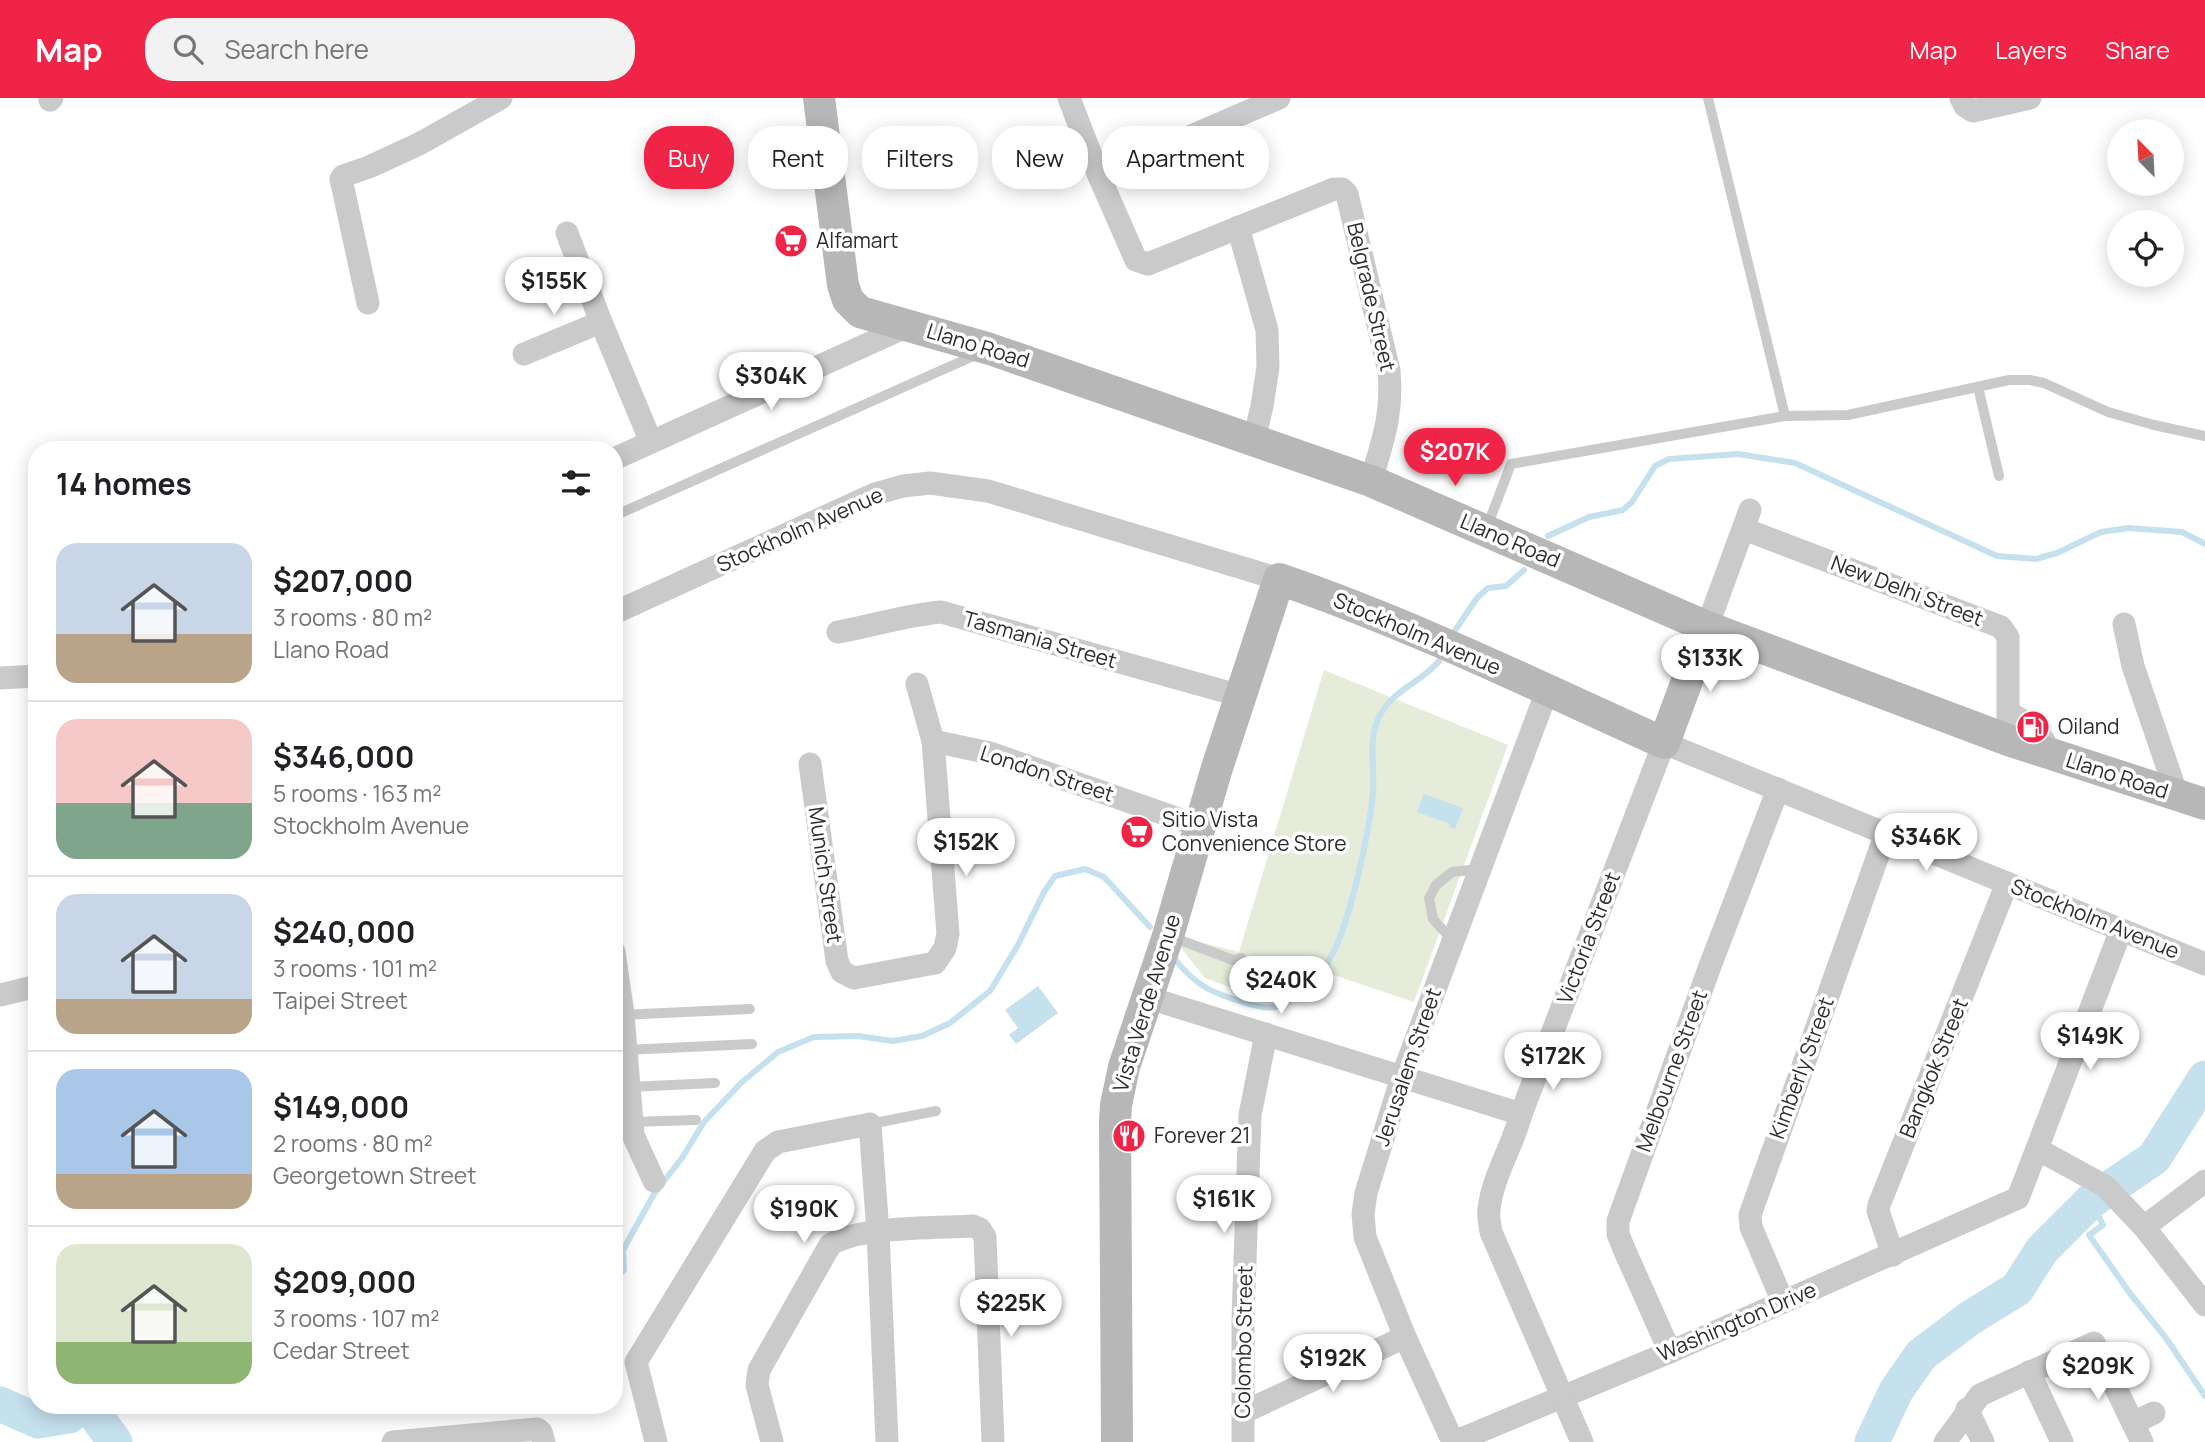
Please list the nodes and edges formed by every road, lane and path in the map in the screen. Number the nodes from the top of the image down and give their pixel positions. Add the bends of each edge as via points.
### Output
1 (501, 98) edge
2 (819, 98) edge
3 (1069, 98) edge
4 (1279, 98) edge
5 (1708, 98) edge
6 (2030, 98) edge
7 (2006, 101) edge
8 (1965, 104) edge
9 (1099, 176) junction
10 (1238, 227) junction
11 (567, 233) dead end
12 (368, 303) dead end
13 (601, 322) junction
14 (910, 325) junction
15 (990, 349) junction
16 (524, 354) dead end
17 (1978, 387) junction
18 (1785, 416) junction
19 (2205, 436) edge
20 (1254, 440) junction
21 (651, 442) junction
22 (623, 455) edge
23 (1999, 476) dead end
24 (1371, 481) junction
25 (623, 512) edge
26 (1747, 519) joint
27 (1486, 530) junction
28 (1279, 579) junction
29 (623, 609) edge
30 (2124, 624) dead end
31 (1707, 627) junction
32 (838, 632) dead end
33 (28, 676) edge
34 (0, 678) edge
35 (917, 684) dead end
36 (1547, 691) junction
37 (1241, 695) junction
38 (2007, 705) junction
39 (2008, 740) junction
40 (933, 741) junction
41 (1664, 743) junction
42 (2055, 756) junction
43 (810, 764) dead end
44 (1778, 789) junction
45 (2191, 800) edge
46 (1199, 826) junction
47 (1886, 834) junction
48 (1480, 869) junction
49 (2007, 883) junction
50 (2121, 930) junction
51 (1168, 936) junction
52 (1453, 940) junction
53 (1241, 958) dead end
54 (2205, 964) edge
55 (28, 988) edge
56 (0, 995) edge
57 (1146, 997) junction
58 (750, 1009) dead end
59 (623, 1015) edge
60 (1266, 1034) junction
61 (752, 1044) dead end
62 (623, 1051) edge
63 (1402, 1077) junction
64 (715, 1083) dead end
65 (623, 1088) edge
66 (936, 1111) dead end
67 (1521, 1114) junction
68 (696, 1119) dead end
69 (623, 1124) edge
70 (870, 1124) junction
71 (623, 1126) edge
72 (2038, 1149) junction
73 (653, 1181) dead end
74 (2205, 1181) edge
75 (2137, 1219) junction
76 (878, 1232) junction
77 (1893, 1255) junction
78 (1783, 1302) junction
79 (2205, 1305) edge
80 (1405, 1336) junction
81 (1670, 1352) junction
82 (2029, 1372) junction
83 (1561, 1395) junction
84 (1967, 1409) junction
85 (1244, 1412) junction
86 (2154, 1413) dead end
87 (2137, 1432) edge
88 (393, 1442) edge
89 (544, 1442) edge
90 (656, 1442) edge
91 (772, 1442) edge
92 (887, 1442) edge
93 (993, 1442) edge
94 (1117, 1442) edge
95 (1243, 1442) edge
96 (1453, 1442) edge
97 (1582, 1442) edge
98 (1945, 1442) edge
99 (1983, 1442) edge
100 (2063, 1442) edge

1 - 12 street via 419,144 341,179
2 - 14 main road, Llano Road via 848,300 860,312
3 - 9 street
4 - 9 street
5 - 18 lane
6 - 7 street
7 - 8 street via 1979,110
9 - 10 street via 1136,260 1148,264
10 - 20 street via 1267,330 1268,367
10 - 24 street, Belgrade Street via 1334,189 1347,194 1389,371 1389,420
11 - 13 street
13 - 16 street
13 - 21 street
14 - 15 main road, Llano Road
14 - 21 street
15 - 20 main road, Llano Road
15 - 25 lane
17 - 18 lane via 1848,415
17 - 19 lane via 2009,380 2044,383 2108,412
17 - 23 lane
18 - 27 lane via 1511,464
20 - 24 main road, Llano Road
21 - 22 street
24 - 27 main road, Llano Road
26 - 31 street, Victoria Street
26 - 38 street, New Delhi Street via 2001,626 2008,637
27 - 31 main road, Llano Road
28 - 29 street, Stockholm Avenue via 988,491 930,483 875,494
28 - 36 main road, Stockholm Avenue
28 - 37 main road, Vista Verde Avenue
30 - 45 street via 2133,666
31 - 39 main road, Llano Road
31 - 41 main road, Victoria Street
32 - 37 street, Tasmania Street via 941,612
33 - 34 street
35 - 40 street
36 - 41 main road, Stockholm Avenue
36 - 48 street, Jerusalem Street
37 - 46 main road, Vista Verde Avenue
38 - 39 street, New Delhi Street
38 - 42 lane via 2046,729
39 - 42 main road, Llano Road
40 - 43 street, Munich Street via 948,934 946,948 935,963 854,978 842,972
40 - 46 street, London Street via 990,753
41 - 44 street, Stockholm Avenue
41 - 67 street, Victoria Street
42 - 45 main road, Llano Road
44 - 47 street, Stockholm Avenue
44 - 81 street, Melbourne Street via 1618,1221 1618,1234
46 - 51 main road, Vista Verde Avenue
47 - 49 street, Stockholm Avenue
47 - 78 street, Kimberly Street via 1750,1215
48 - 52 street, Jerusalem Street
48 - 52 lane via 1452,872 1429,898 1433,919
49 - 50 street, Stockholm Avenue
49 - 77 street, Bangkok Street via 1879,1205
50 - 54 street, Stockholm Avenue
50 - 72 street
51 - 53 lane via 1233,960
51 - 57 main road, Vista Verde Avenue
52 - 63 street, Jerusalem Street
55 - 56 street
57 - 60 street
57 - 94 main road, Vista Verde Avenue via 1119,1087 1115,1121
58 - 59 lane
60 - 63 street
60 - 85 street, Colombo Street via 1250,1115 1242,1320
61 - 62 lane
63 - 67 street
63 - 80 street, Jerusalem Street via 1363,1214 1365,1237
64 - 65 lane
66 - 70 lane
67 - 83 street, Victoria Street via 1494,1189 1490,1222
68 - 69 lane
70 - 76 street
70 - 90 street via 778,1142 765,1151 636,1362
71 - 73 street
72 - 75 street via 2105,1185
72 - 77 street, Washington Drive via 2018,1198
74 - 75 street
75 - 79 street
76 - 91 street via 839,1238 830,1245 759,1370 757,1384
76 - 92 street
76 - 93 street via 973,1226 985,1237
77 - 78 street, Washington Drive
78 - 81 street, Washington Drive
80 - 85 street
80 - 96 street, Jerusalem Street
81 - 83 street, Washington Drive
82 - 84 street via 1980,1395
82 - 87 street via 2094,1343
82 - 100 street
83 - 96 street, Washington Drive
83 - 97 street, Victoria Street
84 - 98 street
84 - 99 street
85 - 95 street, Colombo Street
86 - 87 street
88 - 89 street via 537,1429

